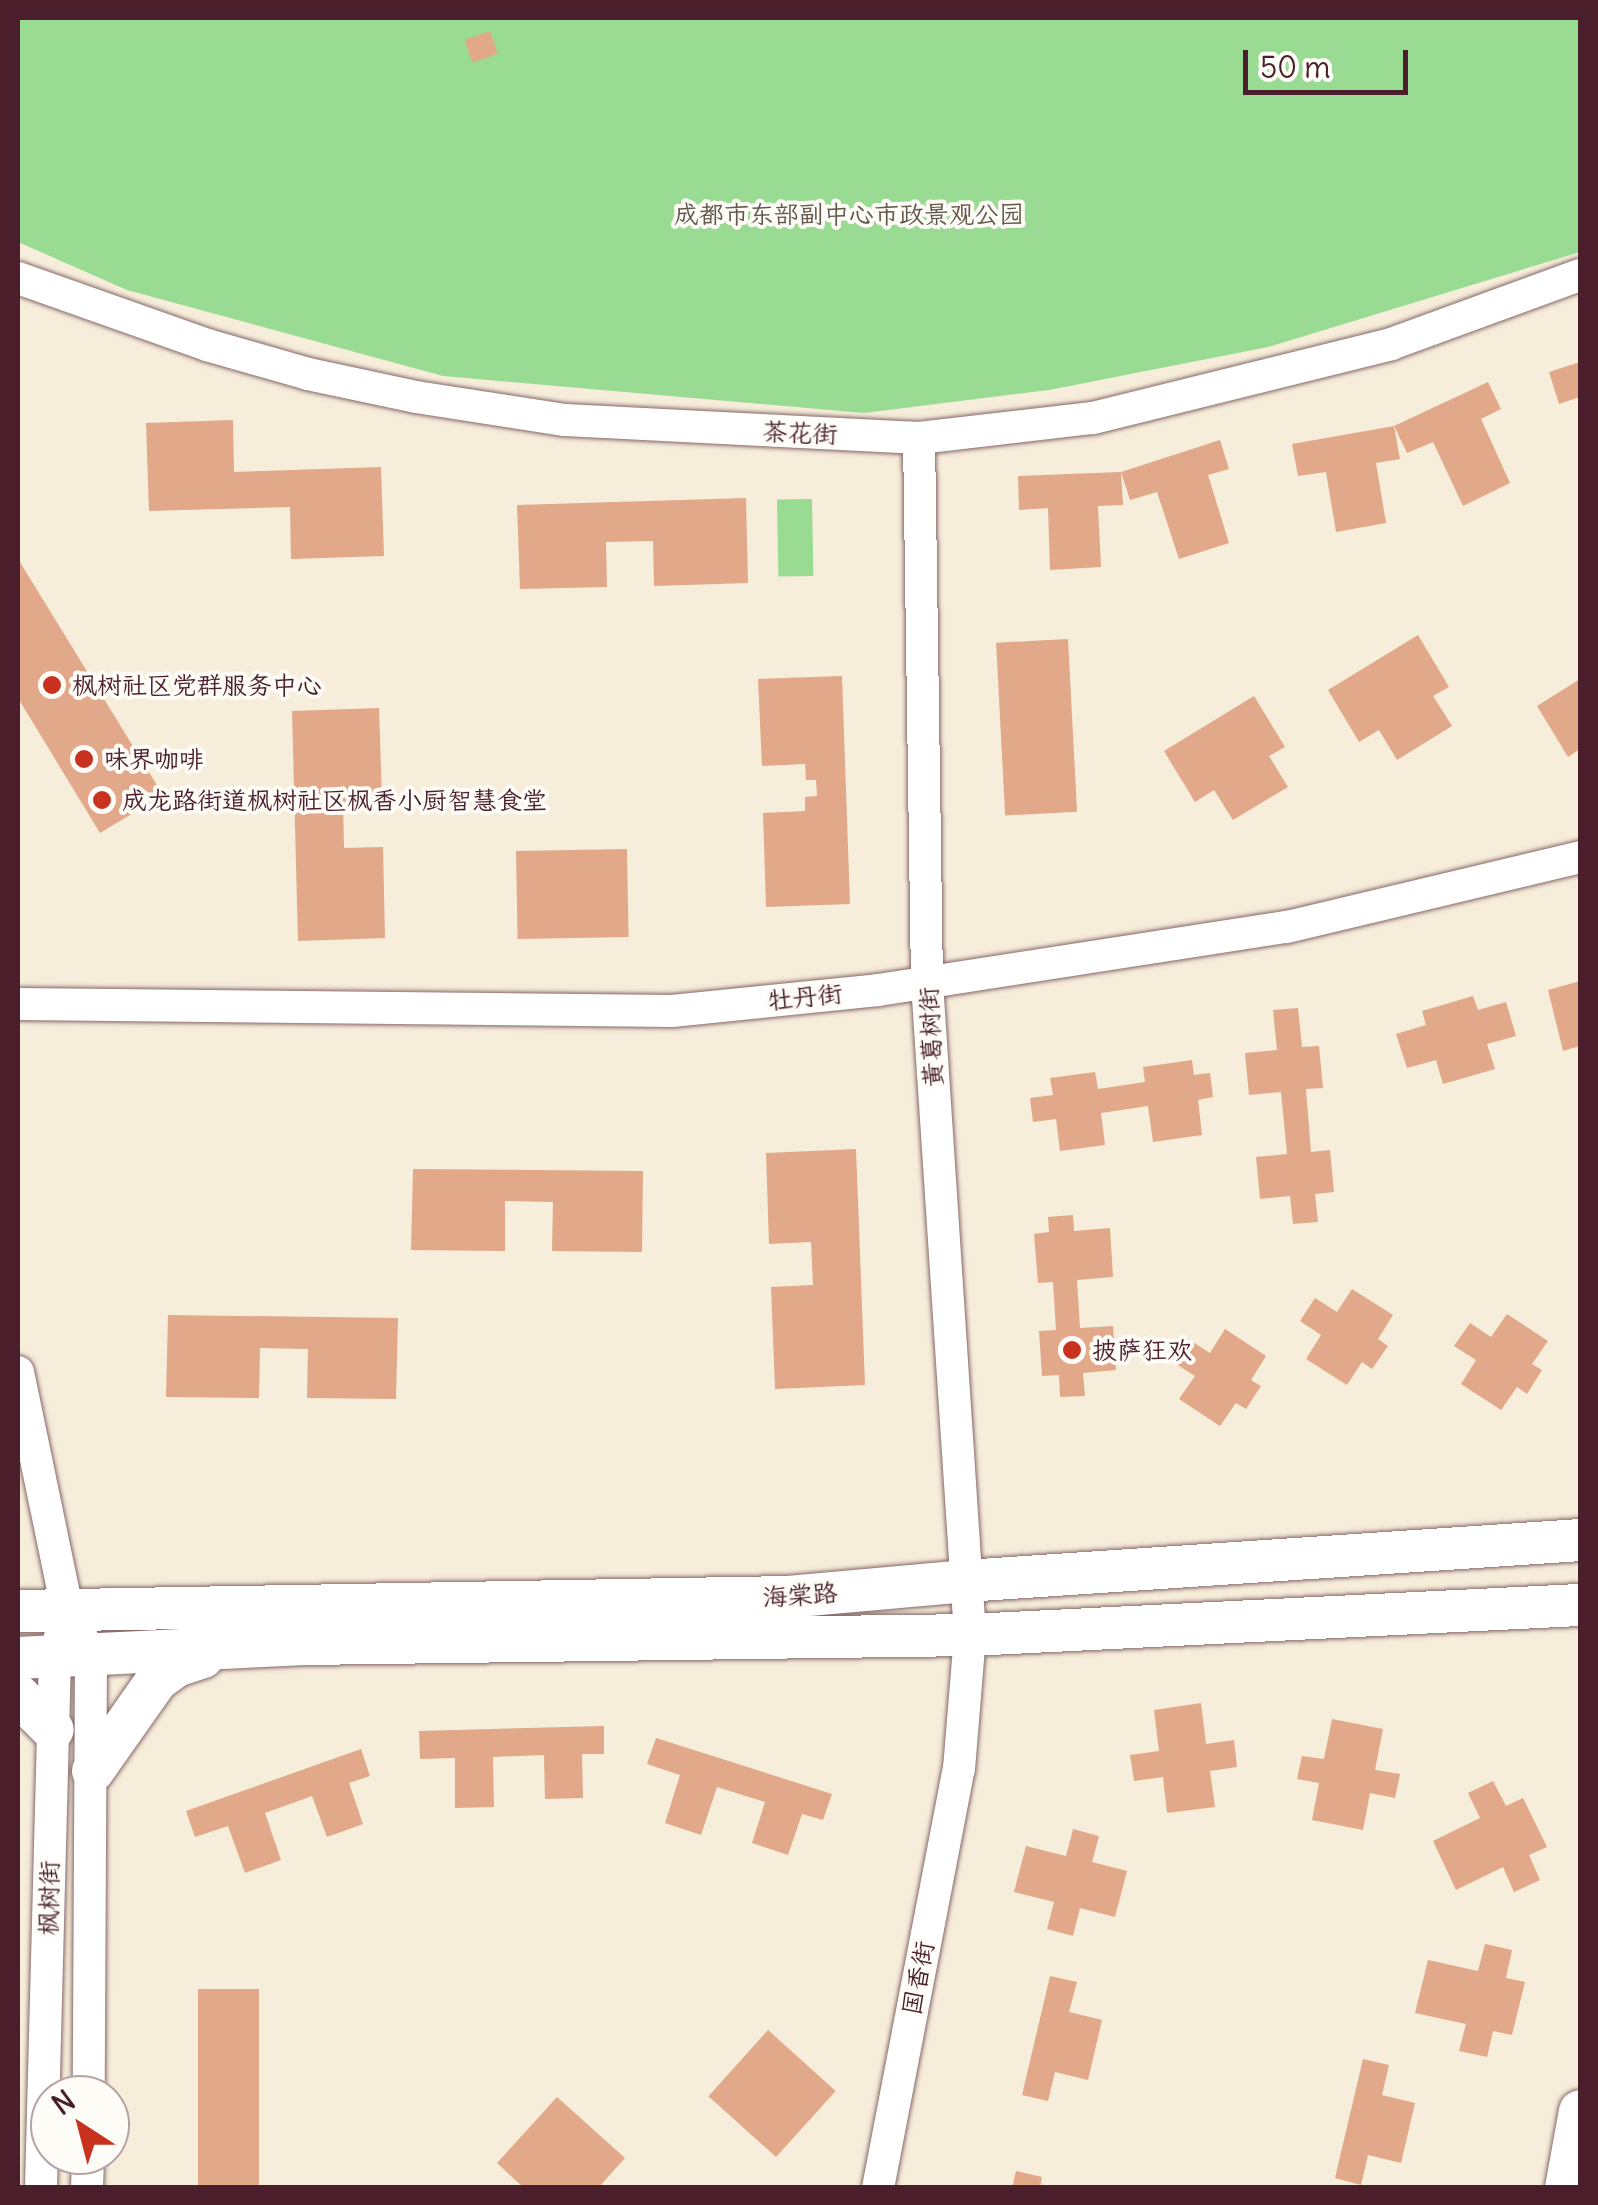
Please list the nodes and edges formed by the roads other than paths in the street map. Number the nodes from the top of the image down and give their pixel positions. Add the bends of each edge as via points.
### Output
1 (1580, 275) edge
2 (18, 278) edge
3 (919, 438) junction
4 (1580, 857) edge
5 (928, 982) junction
6 (18, 1004) edge
7 (18, 1372) edge
8 (1580, 1540) edge
9 (965, 1581) junction
10 (1580, 1604) edge
11 (67, 1609) junction
12 (18, 1610) edge
13 (970, 1635) junction
14 (236, 1648) junction
15 (54, 1657) edge
16 (18, 1695) edge
17 (53, 1730) junction
18 (92, 1772) junction
19 (88, 2075) edge
20 (1580, 2110) edge
21 (41, 2188) edge
22 (878, 2188) edge
23 (1566, 2188) edge

1 - 3 street, 茶花街 via 1390,344 1093,418
2 - 3 street, 茶花街 via 207,346 416,397 585,422
3 - 5 street, 黄葛树街
4 - 5 street, 牡丹街 via 1287,927
5 - 6 street, 牡丹街 via 672,1011
5 - 9 street, 黄葛树街
7 - 11 street, 枫树街
8 - 9 main road, 海棠路
9 - 11 main road, 海棠路 via 612,1604
9 - 13 street, 黄葛树街
10 - 13 main road, 海棠路
11 - 12 main road, 海棠路
11 - 15 street, 枫树街
13 - 14 main road, 海棠路
13 - 22 street, 国香街 via 959,1768
14 - 15 main road, 海棠路
14 - 18 main road via 176,1666 157,1680
15 - 17 street, 枫树街
15 - 18 street, 枫树街
16 - 17 main road
17 - 21 street, 枫树街
18 - 19 street, 枫树街
20 - 23 main road

